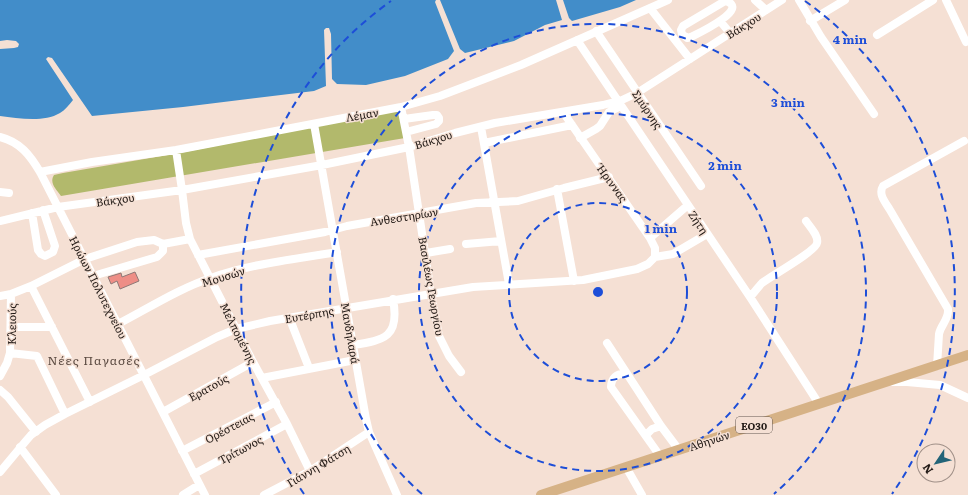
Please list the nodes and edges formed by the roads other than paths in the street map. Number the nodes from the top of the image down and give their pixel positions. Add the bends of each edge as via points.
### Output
1 (668, 0) edge
2 (756, 0) edge
3 (782, 0) edge
4 (799, 0) edge
5 (845, 0) edge
6 (933, 0) edge
7 (946, 0) edge
8 (650, 8) junction
9 (766, 10) junction
10 (720, 21) junction
11 (810, 21) junction
12 (596, 31) junction
13 (730, 33) junction
14 (877, 35) dead end
15 (577, 40) junction
16 (966, 42) dead end
17 (690, 59) junction
18 (637, 93) junction
19 (619, 104) junction
20 (401, 107) junction
21 (564, 112) junction
22 (874, 114) dead end
23 (404, 119) junction
24 (314, 124) junction
25 (572, 125) junction
26 (481, 127) junction
27 (406, 132) junction
28 (0, 137) edge
29 (580, 138) junction
30 (964, 141) dead end
31 (484, 142) junction
32 (409, 147) junction
33 (176, 150) junction
34 (322, 165) junction
35 (40, 172) junction
36 (609, 177) junction
37 (701, 186) dead end
38 (182, 190) junction
39 (557, 190) junction
40 (0, 192) edge
41 (9, 193) dead end
42 (494, 202) junction
43 (688, 205) junction
44 (58, 207) junction
45 (43, 210) junction
46 (32, 213) junction
47 (420, 213) junction
48 (0, 221) edge
49 (806, 221) dead end
50 (333, 230) junction
51 (707, 234) junction
52 (650, 238) junction
53 (190, 239) junction
54 (501, 241) junction
55 (163, 244) junction
56 (466, 244) dead end
57 (450, 249) dead end
58 (336, 252) junction
59 (426, 253) junction
60 (198, 255) junction
61 (654, 258) junction
62 (85, 259) junction
63 (93, 276) junction
64 (210, 278) junction
65 (574, 281) junction
66 (509, 284) junction
67 (31, 286) junction
68 (431, 293) junction
69 (11, 294) junction
70 (0, 296) edge
71 (750, 297) junction
72 (393, 299) junction
73 (346, 308) junction
74 (289, 317) junction
75 (118, 324) junction
76 (11, 327) junction
77 (52, 327) junction
78 (236, 329) junction
79 (607, 343) dead end
80 (353, 345) junction
81 (10, 353) junction
82 (968, 356) edge
83 (355, 360) junction
84 (253, 362) junction
85 (936, 366) junction
86 (309, 368) junction
87 (461, 372) dead end
88 (626, 374) junction
89 (144, 375) junction
90 (0, 376) edge
91 (262, 378) junction
92 (878, 385) junction
93 (0, 390) edge
94 (968, 398) edge
95 (90, 402) junction
96 (276, 402) junction
97 (819, 404) junction
98 (163, 412) junction
99 (65, 414) junction
100 (287, 424) junction
101 (661, 426) junction
102 (36, 432) junction
103 (369, 432) junction
104 (646, 435) junction
105 (20, 447) junction
106 (679, 450) junction
107 (182, 451) junction
108 (660, 456) junction
109 (626, 467) junction
110 (310, 471) junction
111 (0, 472) edge
112 (194, 474) junction
113 (200, 485) junction
114 (56, 495) edge
115 (183, 495) edge
116 (205, 495) edge
117 (264, 495) edge
118 (397, 495) edge
119 (541, 495) edge
120 (642, 495) edge

1 - 8 street, Λέμαν
2 - 9 street
3 - 9 street, Βάκχου
4 - 11 street
5 - 11 street
6 - 14 street
7 - 16 street
8 - 12 street, Λέμαν
8 - 17 street
9 - 13 street, Βάκχου
10 - 10 street via 691,37 687,38 682,34 683,26 725,1 733,9
10 - 13 street
11 - 22 street
12 - 15 street, Λέμαν
12 - 18 street, Σμύρνης
13 - 17 street, Βάκχου
15 - 19 street, Ζήτη
15 - 20 street, Λέμαν via 440,96
17 - 18 street, Βάκχου
18 - 19 street, Βάκχου
18 - 37 street, Σμύρνης
19 - 21 street, Βάκχου
19 - 29 street via 609,112 600,126
19 - 43 street, Ζήτη
20 - 23 street, Βασιλέως Γεωργίου
20 - 24 street, Λέμαν
21 - 25 street, Ήριννας
21 - 26 street, Βάκχου
23 - 27 street, Βασιλέως Γεωργίου
23 - 27 street via 433,115 439,118 436,124
24 - 33 street, Λέμαν
24 - 34 street, Μανδηλαρά
25 - 29 street, Ήριννας
25 - 31 street
26 - 31 street
26 - 32 street, Βάκχου
27 - 32 street, Βασιλέως Γεωργίου
28 - 35 street, Ηρώων Πολυτεχνείου via 24,148
29 - 36 street, Ήριννας
30 - 85 street via 883,186 881,190 948,309 948,318 940,329
31 - 42 street
32 - 34 street, Βάκχου
32 - 47 street, Βασιλέως Γεωργίου
33 - 35 street, Λέμαν
33 - 38 street, Μελπομένης
34 - 38 street, Βάκχου
34 - 50 street, Μανδηλαρά
35 - 44 street, Ηρώων Πολυτεχνείου
36 - 39 street, Ανθεστηρίων
36 - 52 street, Ήριννας
38 - 44 street, Βάκχου
38 - 53 street, Μελπομένης
39 - 42 street, Ανθεστηρίων via 518,201
39 - 65 street
40 - 41 street
42 - 47 street, Ανθεστηρίων
42 - 54 street
43 - 51 street, Ζήτη
43 - 52 street
44 - 45 street, Βάκχου
44 - 62 street, Ηρώων Πολυτεχνείου
45 - 46 street, Βάκχου
45 - 46 street via 55,246 50,255 45,256 38,250
46 - 48 street, Βάκχου
47 - 50 street, Ανθεστηρίων
47 - 59 street, Βασιλέως Γεωργίου
49 - 71 street via 817,239 816,246 762,283
50 - 58 street, Μανδηλαρά
50 - 60 street, Ανθεστηρίων
51 - 61 street, Ευτέρπης via 673,254
51 - 71 street, Ζήτη
52 - 61 street, Ήριννας via 655,248
53 - 55 street
53 - 60 street, Μελπομένης
54 - 56 street
54 - 66 street
55 - 62 street, Κλειούς via 155,240 136,242
55 - 63 street via 163,251 157,257
57 - 59 street
58 - 64 street, Μουσών via 243,269
58 - 73 street, Μανδηλαρά
59 - 68 street, Βασιλέως Γεωργίου
60 - 64 street, Μελπομένης
61 - 65 street, Ευτέρπης via 648,264 631,270
62 - 63 street, Ηρώων Πολυτεχνείου
62 - 67 street, Κλειούς
63 - 75 street, Ηρώων Πολυτεχνείου
64 - 75 street, Μουσών
64 - 78 street, Μελπομένης
65 - 66 street, Ευτέρπης
66 - 68 street, Ευτέρπης
67 - 69 street, Κλειούς
67 - 77 street
68 - 72 street, Ευτέρπης
68 - 87 street, Βασιλέως Γεωργίου via 441,340
69 - 70 street, Κλειούς
69 - 76 street, Κλειούς
71 - 97 street, Ζήτη
72 - 73 street, Ευτέρπης
72 - 80 street via 395,323 390,332 375,342
73 - 74 street, Ευτέρπης
73 - 80 street, Μανδηλαρά
74 - 78 street, Ευτέρπης
74 - 86 street
75 - 89 street, Ηρώων Πολυτεχνείου
76 - 77 street
76 - 81 street, Κλειούς
77 - 95 street
78 - 84 street, Μελπομένης
78 - 89 street, Ευτέρπης
79 - 88 street
80 - 83 street, Μανδηλαρά
81 - 90 street, Κλειούς
81 - 99 street via 37,356
82 - 85 main road, Αθηνών / ΕΟ30
83 - 86 street
83 - 103 street, Μανδηλαρά
84 - 91 street, Μελπομένης
84 - 98 street, Ερατούς
85 - 92 main road, Αθηνών / ΕΟ30
86 - 91 street
88 - 101 street
88 - 104 street via 615,377 611,387
89 - 95 street, Ευτέρπης
89 - 98 street, Ηρώων Πολυτεχνείου
91 - 96 street, Μελπομένης
92 - 94 street via 895,382 940,385
92 - 97 main road, Αθηνών / ΕΟ30
93 - 102 street
95 - 99 street, Ευτέρπης
96 - 100 street, Μελπομένης
96 - 107 street, Ορέστειας
97 - 106 main road, Αθηνών / ΕΟ30
98 - 107 street, Ηρώων Πολυτεχνείου
99 - 102 street, Ευτέρπης
100 - 110 street, Μελπομένης
100 - 112 street, Τρίτωνος
101 - 104 street via 652,429
101 - 106 street
102 - 105 street, Ευτέρπης
103 - 110 street, Γιάννη Φάτση
103 - 118 street, Μανδηλαρά
104 - 108 street
105 - 111 street, Ευτέρπης
105 - 114 street
106 - 108 main road, Αθηνών / ΕΟ30
107 - 112 street, Ηρώων Πολυτεχνείου
108 - 109 main road, Αθηνών / ΕΟ30
109 - 119 main road, Αθηνών / ΕΟ30
109 - 120 street
110 - 117 street, Γιάννη Φάτση
112 - 113 street, Ηρώων Πολυτεχνείου
113 - 115 street
113 - 116 street, Ηρώων Πολυτεχνείου

